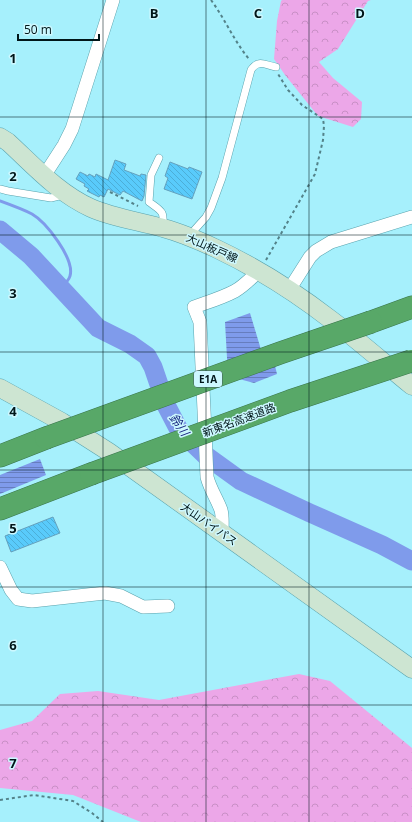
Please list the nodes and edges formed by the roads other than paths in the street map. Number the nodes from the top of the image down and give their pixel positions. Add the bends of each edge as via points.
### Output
1 (113, 0) edge
2 (276, 67) road end
3 (0, 137) edge
4 (158, 158) dead end
5 (44, 176) junction
6 (0, 189) edge
7 (63, 192) junction
8 (412, 217) edge
9 (163, 228) junction
10 (188, 236) junction
11 (259, 271) junction
12 (289, 290) junction
13 (412, 307) edge
14 (412, 364) edge
15 (412, 386) edge
16 (0, 388) edge
17 (0, 456) edge
18 (0, 509) edge
19 (222, 532) junction
20 (0, 567) edge
21 (168, 606) dead end
22 (412, 669) edge

1 - 5 street via 72,128
2 - 10 lane via 259,63 251,70 222,178 211,208
3 - 5 main road, 大山板戸線
4 - 9 lane via 151,175 149,202 164,216
5 - 7 main road, 大山板戸線
6 - 7 lane via 51,198
7 - 9 main road, 大山板戸線 via 99,211
8 - 12 street via 327,244 310,257
9 - 10 main road, 大山板戸線
10 - 11 main road, 大山板戸線
11 - 12 main road, 大山板戸線
11 - 19 street via 235,291 194,307 200,322 207,477 221,510
12 - 15 main road, 大山板戸線 via 330,318
13 - 17 highway, E1A, bridge
14 - 18 highway, 新東名高速道路, bridge via 290,401
16 - 19 main road, 大山バイパス via 62,422 109,452
19 - 22 main road, 大山バイパス
20 - 21 street via 18,599 32,601 105,592 121,596 143,607

